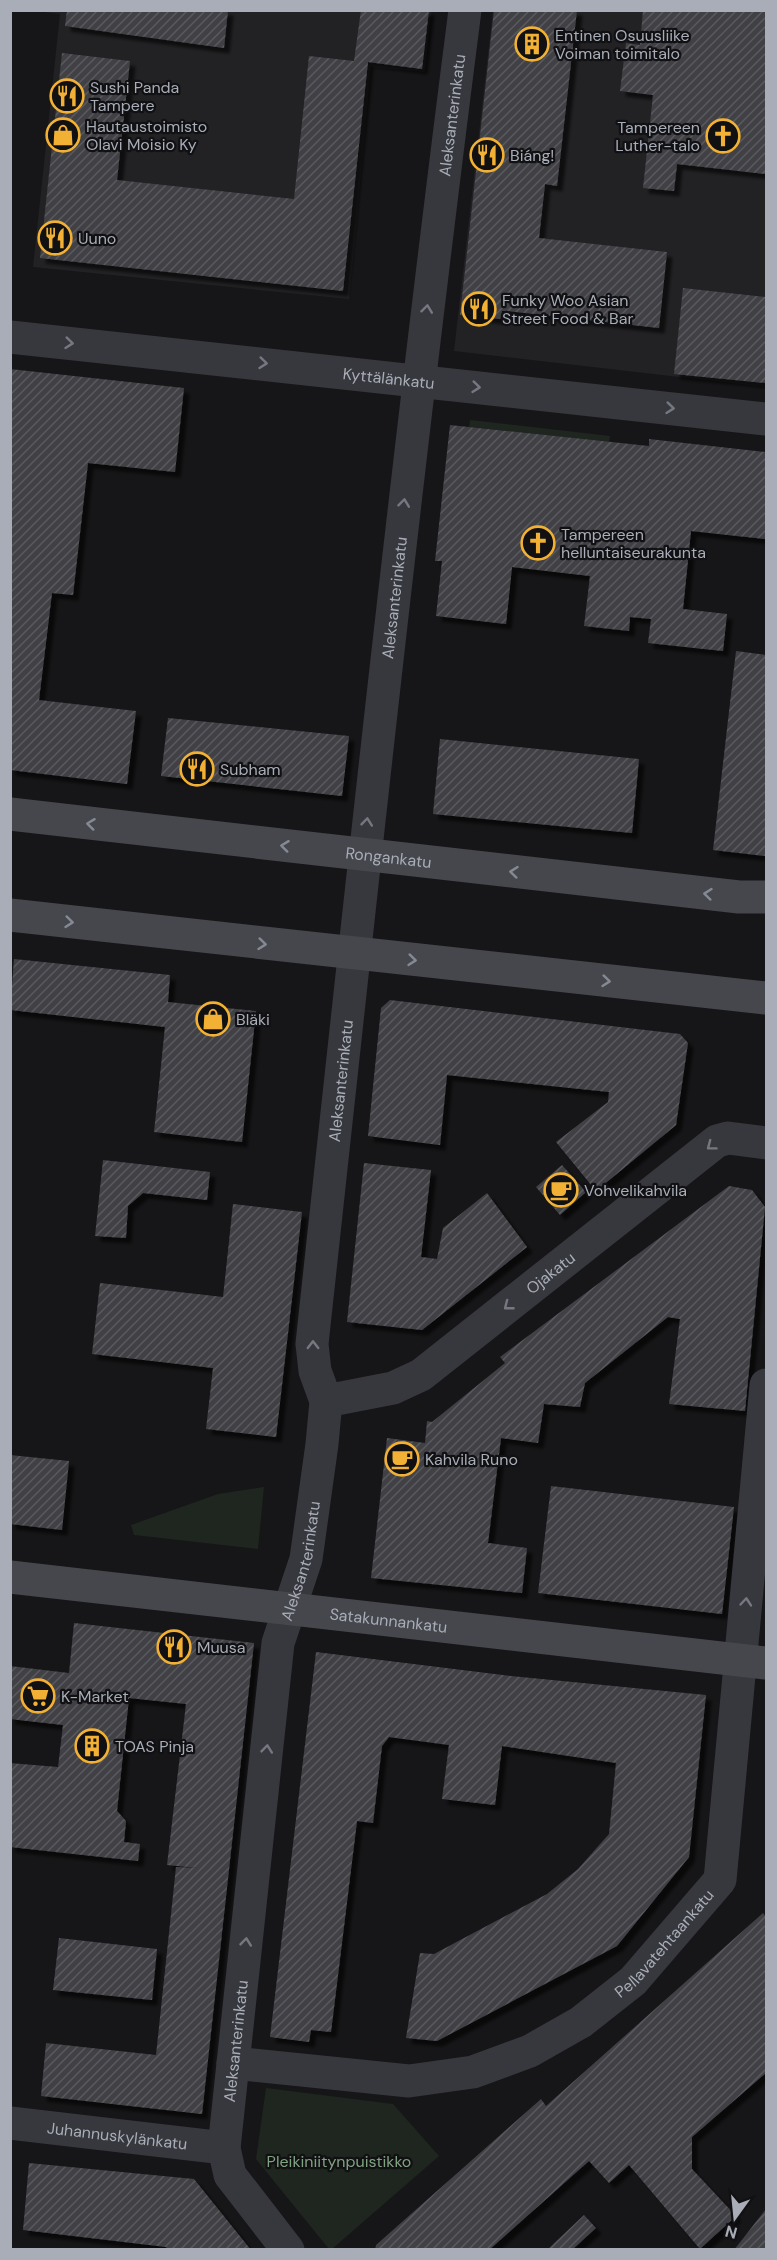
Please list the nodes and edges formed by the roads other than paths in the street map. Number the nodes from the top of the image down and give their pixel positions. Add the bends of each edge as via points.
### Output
1 (465, 10) edge
2 (10, 337) edge
3 (418, 379) junction
4 (766, 419) edge
5 (10, 814) edge
6 (364, 856) junction
7 (766, 897) edge
8 (10, 915) edge
9 (354, 953) junction
10 (766, 998) edge
11 (766, 1143) edge
12 (766, 1385) edge
13 (326, 1401) junction
14 (10, 1577) edge
15 (290, 1610) junction
16 (754, 1662) edge
17 (233, 2063) junction
18 (10, 2123) edge
19 (224, 2148) junction
20 (288, 2250) edge

3 -> 1 street, Aleksanterinkatu
2 -> 3 street, Kyttälänkatu
3 -> 4 street, Kyttälänkatu
6 -> 3 street, Aleksanterinkatu
6 -> 5 street, Rongankatu
7 -> 6 street, Rongankatu
6 - 9 street, Aleksanterinkatu
8 -> 9 street
9 -> 10 street
13 -> 9 street, Aleksanterinkatu via 315,1371 312,1344
11 -> 13 street, Ojakatu via 728,1138 717,1141 421,1375 393,1388
16 -> 12 street, Pellavatehtaankatu
13 - 15 street, Aleksanterinkatu via 306,1559
14 - 15 street, Satakunnankatu
15 - 16 street, Satakunnankatu
17 -> 15 street, Aleksanterinkatu via 278,1643
16 - 17 street, Pellavatehtaankatu via 720,1880 633,1980 581,2022 530,2052 473,2072 409,2080
17 - 19 street, Aleksanterinkatu
18 - 19 street, Juhannuskylänkatu
19 - 20 street via 230,2175

